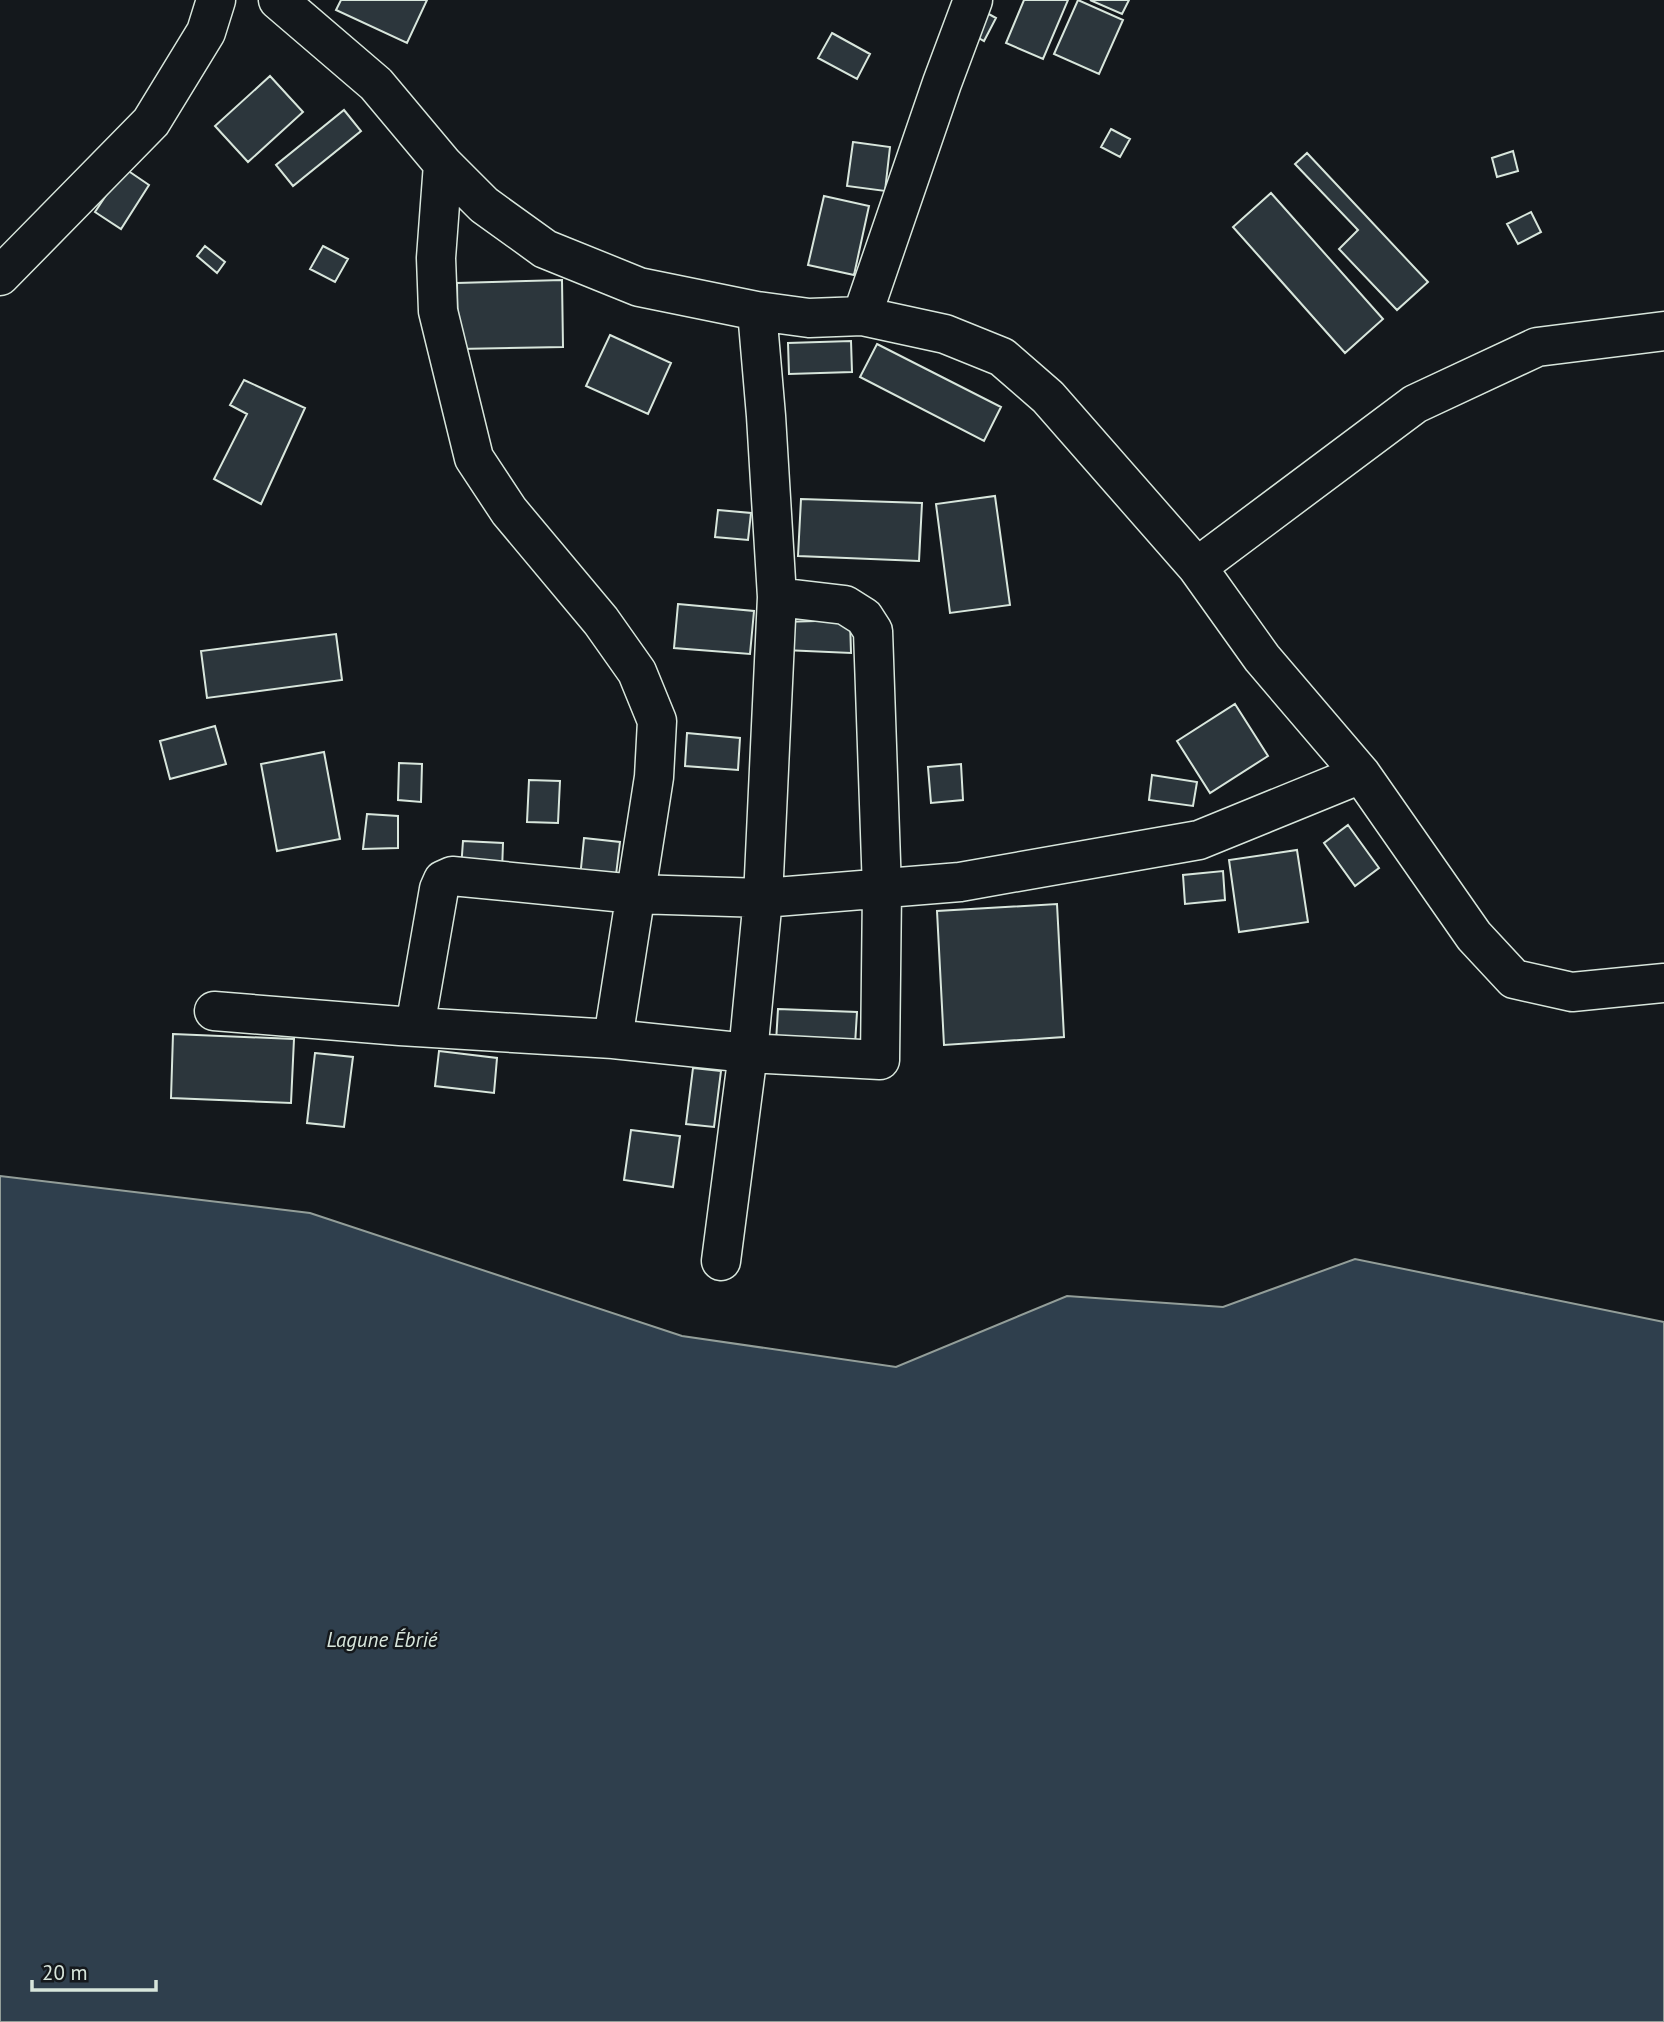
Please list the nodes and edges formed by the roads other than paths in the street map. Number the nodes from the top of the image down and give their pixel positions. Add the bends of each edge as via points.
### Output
1 (216, 0) edge
2 (278, 0) edge
3 (973, 0) edge
4 (443, 164) junction
5 (0, 276) edge
6 (757, 311) junction
7 (862, 316) junction
8 (1664, 331) edge
9 (1197, 567) junction
10 (777, 597) junction
11 (1361, 774) junction
12 (882, 890) junction
13 (635, 894) junction
14 (763, 898) junction
15 (1664, 983) edge
16 (214, 1011) dead end
17 (415, 1027) junction
18 (613, 1039) junction
19 (748, 1053) junction
20 (722, 1261) dead end

1 - 5 street via 206,32 150,122
2 - 4 street via 376,84
3 - 7 street
4 - 6 street via 484,205 545,249 639,287
4 - 13 street via 436,257 438,311 474,458 509,511 637,671 657,721 654,777
6 - 7 street via 809,317
6 - 10 street
7 - 9 street via 945,334 1002,357 1048,397
8 - 9 street via 1537,347 1415,404
9 - 11 street via 1262,659
10 - 12 street via 845,606 864,617 873,631
10 - 14 street
11 - 12 street via 1199,840 960,882
11 - 15 street via 1474,936 1514,979 1572,992
12 - 14 street
12 - 19 street via 880,1060
13 - 14 street
13 - 17 street via 452,876 443,880
13 - 18 street
14 - 19 street
16 - 17 street
17 - 18 street
18 - 19 street
19 - 20 street

